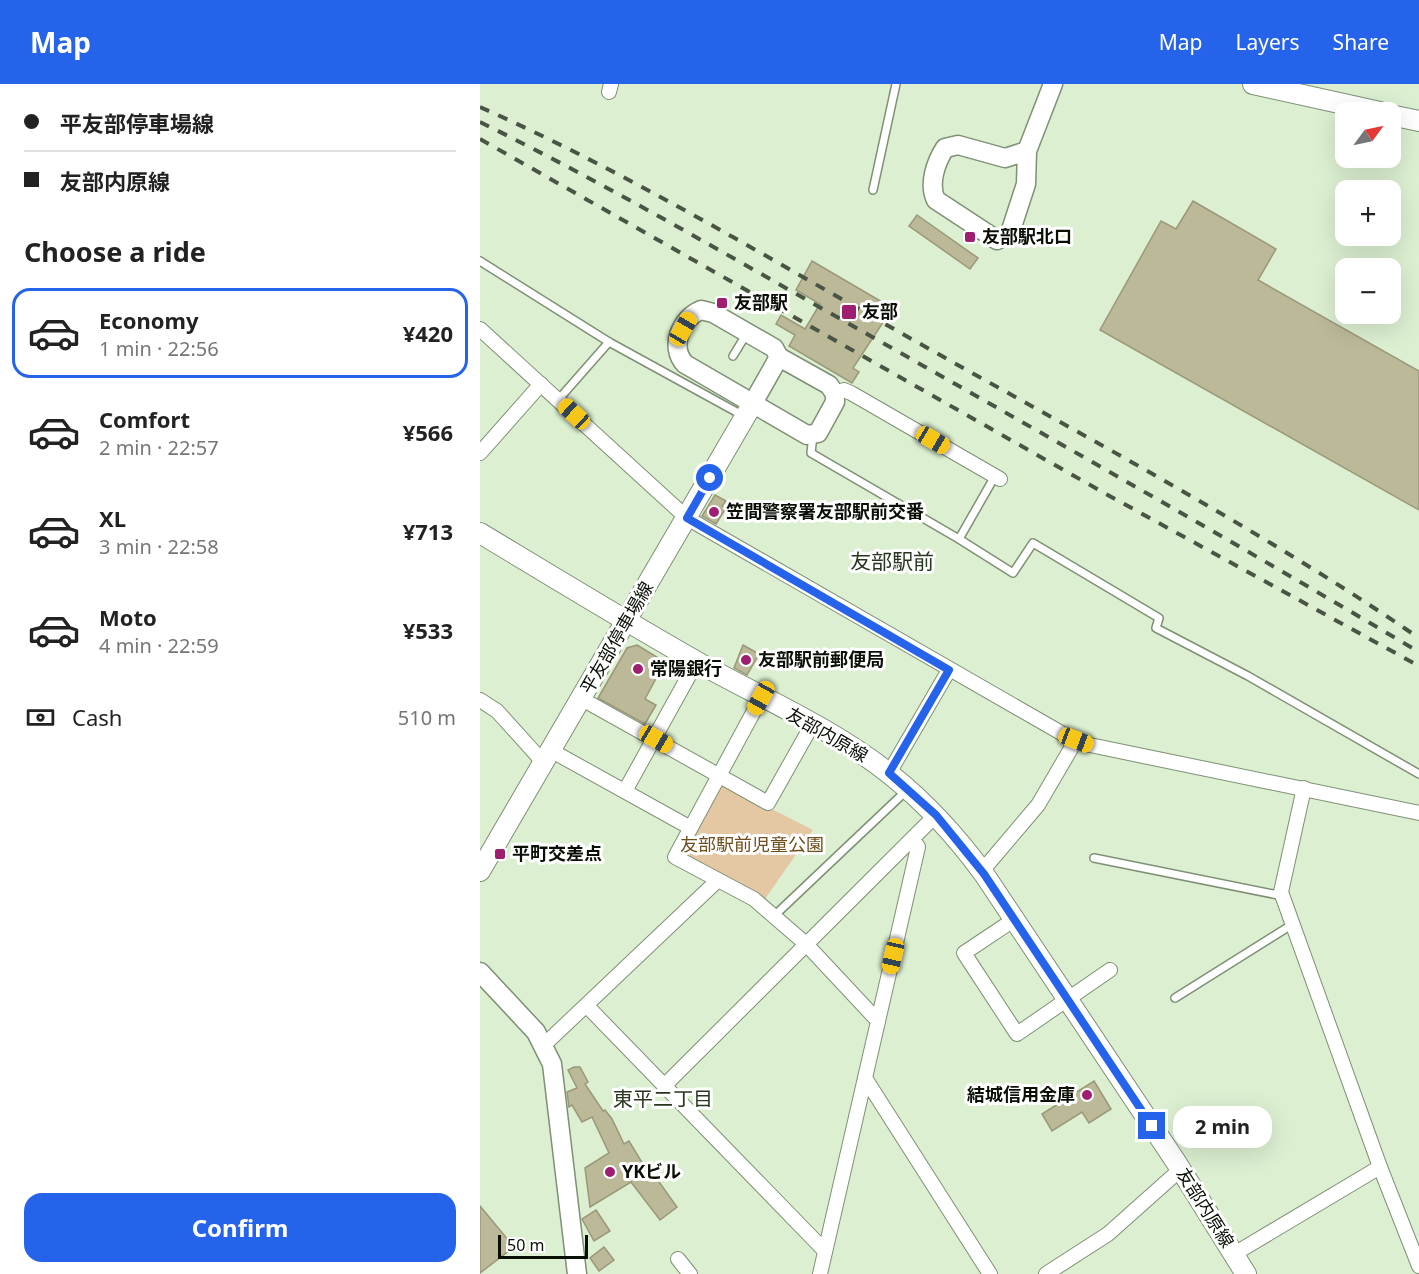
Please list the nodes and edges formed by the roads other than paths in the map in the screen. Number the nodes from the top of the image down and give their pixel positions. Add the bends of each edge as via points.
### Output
1 (896, 84) edge
2 (1053, 84) edge
3 (1253, 84) edge
4 (1335, 102) edge
5 (1401, 117) edge
6 (1419, 121) edge
7 (1027, 151) junction
8 (1005, 158) junction
9 (1026, 177) junction
10 (873, 190) dead end
11 (480, 261) edge
12 (480, 329) edge
13 (747, 333) junction
14 (609, 342) junction
15 (733, 356) dead end
16 (779, 357) junction
17 (541, 384) junction
18 (835, 394) junction
19 (558, 400) junction
20 (749, 410) junction
21 (813, 435) junction
22 (480, 453) edge
23 (997, 477) joint
24 (687, 518) junction
25 (480, 533) edge
26 (959, 539) junction
27 (627, 622) junction
28 (697, 662) junction
29 (949, 670) junction
30 (761, 698) junction
31 (582, 699) junction
32 (480, 700) edge
33 (812, 725) junction
34 (656, 739) junction
35 (1076, 740) junction
36 (548, 757) junction
37 (889, 773) junction
38 (1419, 774) edge
39 (718, 775) junction
40 (1304, 788) junction
41 (908, 789) junction
42 (625, 791) junction
43 (1419, 813) edge
44 (936, 815) junction
45 (689, 828) junction
46 (913, 839) junction
47 (1094, 858) dead end
48 (480, 871) edge
49 (982, 872) junction
50 (717, 881) junction
51 (1283, 896) junction
52 (774, 916) junction
53 (1015, 919) junction
54 (1293, 924) junction
55 (806, 944) junction
56 (1110, 970) dead end
57 (480, 972) edge
58 (1175, 998) dead end
59 (1069, 1001) junction
60 (587, 1006) junction
61 (878, 1021) junction
62 (544, 1045) junction
63 (865, 1078) junction
64 (664, 1086) junction
65 (1380, 1167) junction
66 (1181, 1169) junction
67 (825, 1251) junction
68 (1233, 1254) junction
69 (678, 1259) dead end
70 (1419, 1266) edge
71 (577, 1274) edge
72 (690, 1274) edge
73 (820, 1274) edge
74 (990, 1274) edge
75 (1046, 1274) edge
76 (1246, 1274) edge

1 - 10 lane
2 - 7 street
3 - 4 main road
5 - 6 main road
7 - 8 street
7 - 9 street
8 - 9 street
8 - 9 street via 958,145 945,148 933,178 936,200 997,240 1010,233 1014,225
11 - 14 lane
12 - 17 street
13 - 15 lane
13 - 16 street via 774,348
13 - 20 street via 701,310 691,316 676,348 685,363
14 - 19 lane
14 - 20 lane
16 - 18 street via 830,386
16 - 20 street
17 - 19 street
17 - 22 street
18 - 21 street via 835,402 818,433
18 - 23 street via 844,390 851,393
19 - 24 street
20 - 21 street
20 - 24 main road, 平友部停車場線
21 - 26 lane via 811,453
23 - 26 lane
24 - 27 main road, 平友部停車場線
24 - 29 street
25 - 27 main road, 友部内原線
26 - 38 lane via 1013,573 1033,543 1160,618 1156,628
27 - 28 main road, 友部内原線
27 - 31 main road, 平友部停車場線
28 - 30 main road, 友部内原線
28 - 34 street
29 - 35 street
29 - 37 street
30 - 33 main road, 友部内原線
30 - 39 street
31 - 34 street
31 - 36 main road, 平友部停車場線
32 - 36 street
33 - 37 main road, 友部内原線
33 - 39 street via 768,803
34 - 39 street
34 - 42 street
35 - 40 street
35 - 49 street via 1038,805
36 - 42 street
36 - 48 main road, 平友部停車場線
37 - 41 main road, 友部内原線
39 - 45 street
40 - 43 street
40 - 51 street
41 - 44 main road, 友部内原線
41 - 52 lane
42 - 45 street
44 - 46 street
44 - 49 main road, 友部内原線
45 - 50 street via 675,857
46 - 55 street
46 - 61 street via 918,847
47 - 51 lane
49 - 53 main road, 友部内原線
50 - 52 street via 754,899
50 - 60 street
51 - 54 street
52 - 55 street
53 - 59 main road, 友部内原線
53 - 59 street via 964,953 1017,1034
54 - 58 lane
54 - 65 street
55 - 61 street
55 - 64 street
56 - 59 street
57 - 62 street via 527,1020
59 - 66 main road, 友部内原線
60 - 62 street
60 - 64 street
61 - 63 street
62 - 71 street via 556,1080
63 - 67 street
63 - 74 street
64 - 67 street
65 - 68 street
65 - 70 street
66 - 68 main road, 友部内原線
66 - 75 street via 1108,1234
67 - 73 street
68 - 76 main road, 友部内原線
69 - 72 street

